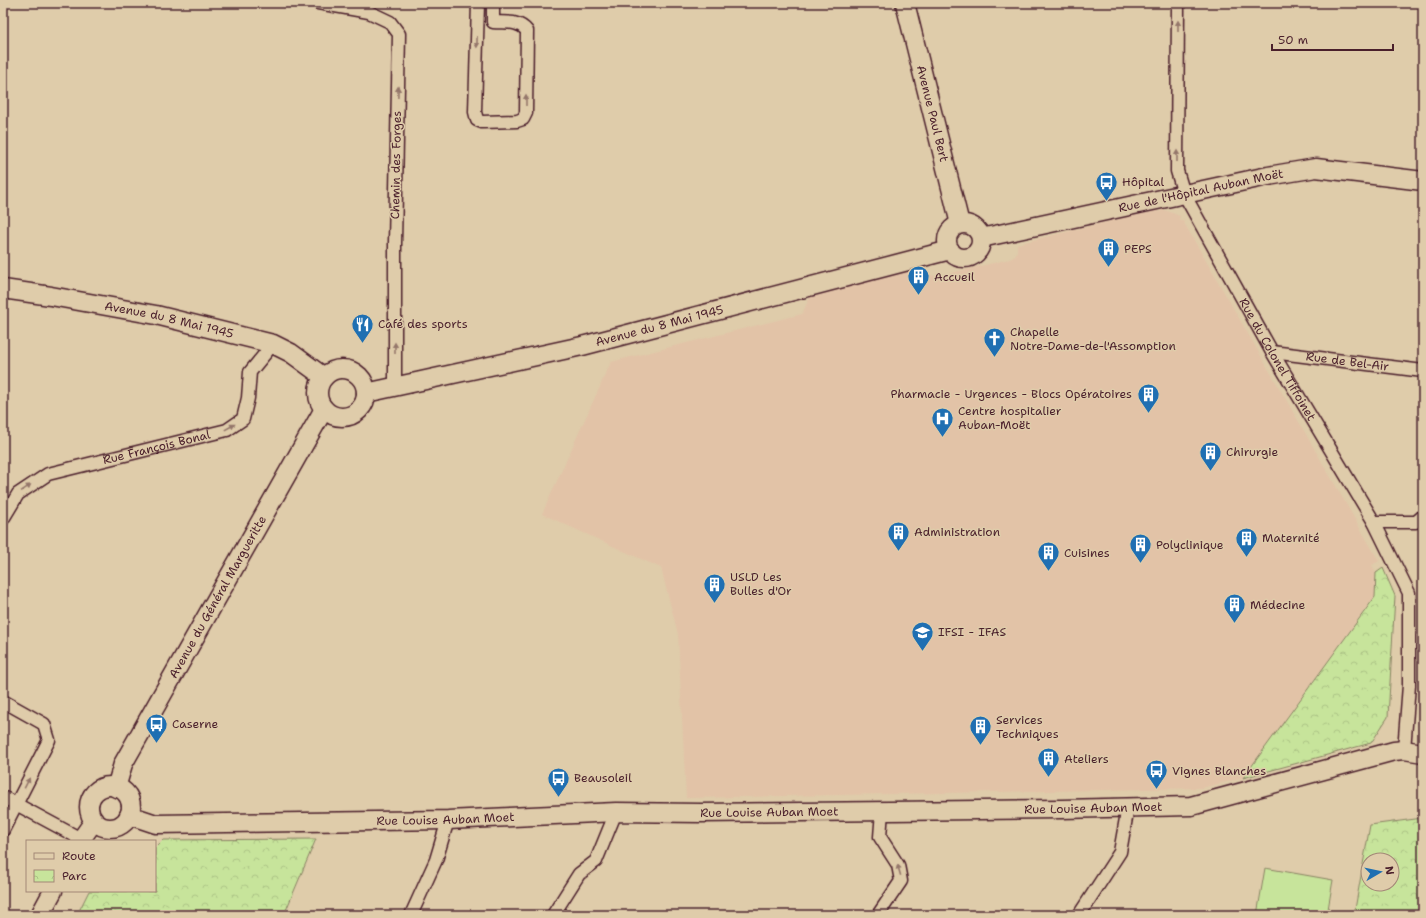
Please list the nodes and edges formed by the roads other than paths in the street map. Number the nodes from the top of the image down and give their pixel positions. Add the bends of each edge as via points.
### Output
1 (318, 3) edge
2 (478, 3) edge
3 (493, 3) edge
4 (905, 3) edge
5 (1178, 3) edge
6 (477, 22) junction
7 (493, 22) junction
8 (1423, 181) edge
9 (1184, 194) junction
10 (960, 224) junction
11 (981, 238) junction
12 (950, 250) junction
13 (3, 289) edge
14 (273, 344) junction
15 (1272, 352) junction
16 (1423, 371) edge
17 (324, 378) junction
18 (395, 387) junction
19 (366, 394) junction
20 (324, 409) junction
21 (1423, 516) edge
22 (3, 519) edge
23 (1374, 522) junction
24 (3, 701) edge
25 (1404, 750) junction
26 (1423, 753) edge
27 (116, 788) junction
28 (3, 797) edge
29 (16, 804) junction
30 (1128, 807) junction
31 (882, 811) junction
32 (616, 812) junction
33 (129, 815) junction
34 (448, 820) junction
35 (94, 822) junction
36 (3, 830) edge
37 (80, 840) edge
38 (52, 892) edge
39 (40, 915) edge
40 (411, 915) edge
41 (553, 915) edge
42 (878, 915) edge
43 (1079, 915) edge

18 -> 1 street, Chemin des Forges via 399,34 390,22 369,12
2 - 6 street
3 - 7 street
4 - 10 street, Avenue Paul Bert
9 -> 5 street, Rue du Colonel Tiffoinet via 1177,172
6 - 7 street
6 -> 7 street via 477,120 517,121 523,119 526,113 526,30 519,23
8 - 9 street, Rue de l'Hôpital Auban Moët via 1316,168
9 - 11 street, Rue de l'Hôpital Auban Moët
9 - 15 street, Rue du Colonel Tiffoinet
10 - 11 street via 975,227
10 - 12 street via 955,226 948,236 947,244
11 - 12 street via 978,251 967,258 954,255
12 - 18 street, Avenue du 8 Mai 1945 via 582,346
13 - 14 street, Avenue du 8 Mai 1945 via 156,315
14 - 17 street, Avenue du 8 Mai 1945 via 291,352
22 -> 14 street, Rue François Bonal via 18,494 48,474 227,430 243,419 250,372
15 - 16 street, Rue de Bel-Air
15 - 23 street, Rue du Colonel Tiffoinet
17 - 19 street via 340,369 351,371 358,375 365,385
17 - 20 street via 318,393
18 - 19 street, Avenue du 8 Mai 1945
19 - 20 street via 358,412 348,417 330,414
20 - 27 street, Avenue du Général Margueritte via 123,764
21 - 23 street via 1416,522
23 - 25 street, Rue du Colonel Tiffoinet via 1409,593 1409,685
29 -> 24 street via 50,740 44,724
25 - 26 street, Rue Louise Auban Moet
25 - 30 street, Rue Louise Auban Moet via 1192,806
27 - 33 street via 128,798 131,806
27 - 35 street via 107,786 92,796 89,804
28 - 29 street
29 - 36 street
29 - 37 street
30 - 31 street, Rue Louise Auban Moet
30 - 43 street via 1120,852
31 - 32 street, Rue Louise Auban Moet
42 -> 31 street via 902,881 898,865 880,837
32 - 34 street, Rue Louise Auban Moet
32 - 41 street via 596,861 579,874
33 - 34 street, Rue Louise Auban Moet via 156,824
33 - 35 street via 123,823 114,828 103,827
34 - 40 street via 436,860
35 - 37 street
38 - 39 street

